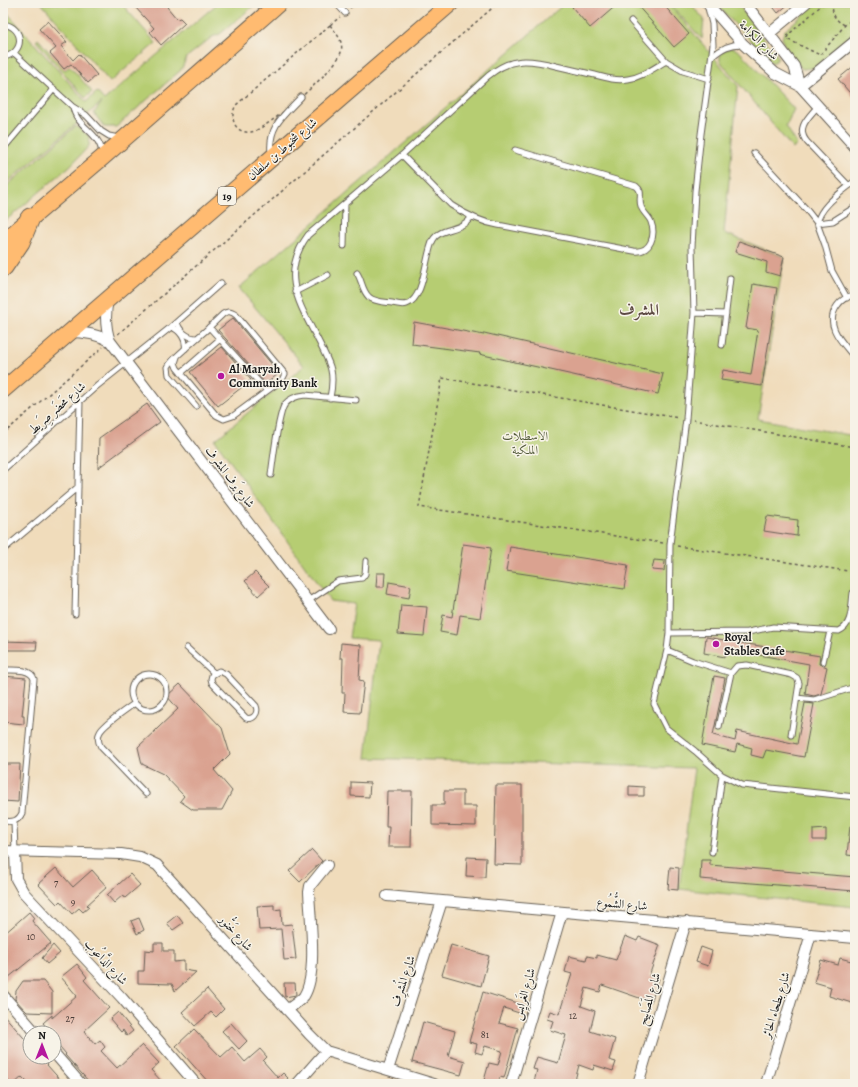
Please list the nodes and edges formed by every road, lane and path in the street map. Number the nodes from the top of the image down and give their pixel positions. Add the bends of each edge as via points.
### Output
1 (279, 3) edge
2 (336, 3) edge
3 (452, 3) edge
4 (498, 3) edge
5 (707, 3) edge
6 (745, 3) edge
7 (806, 3) edge
8 (824, 3) edge
9 (833, 3) edge
10 (345, 12) dead end
11 (855, 17) edge
12 (631, 21) dead end
13 (3, 24) edge
14 (845, 25) junction
15 (770, 33) junction
16 (855, 41) edge
17 (744, 44) junction
18 (14, 53) junction
19 (713, 56) junction
20 (3, 57) edge
21 (666, 61) junction
22 (709, 79) junction
23 (800, 86) junction
24 (54, 89) junction
25 (301, 97) junction
26 (818, 106) junction
27 (73, 107) junction
28 (124, 138) junction
29 (855, 147) edge
30 (3, 149) edge
31 (515, 150) dead end
32 (754, 153) dead end
33 (402, 154) junction
34 (102, 158) junction
35 (271, 158) junction
36 (855, 181) edge
37 (849, 186) junction
38 (345, 204) junction
39 (855, 207) edge
40 (471, 217) junction
41 (30, 218) junction
42 (817, 223) junction
43 (3, 242) edge
44 (344, 246) dead end
45 (3, 267) edge
46 (357, 272) dead end
47 (328, 275) dead end
48 (730, 278) dead end
49 (221, 283) dead end
50 (295, 292) junction
51 (855, 296) edge
52 (846, 298) junction
53 (108, 300) junction
54 (694, 312) junction
55 (726, 314) junction
56 (177, 322) junction
57 (171, 327) junction
58 (209, 327) junction
59 (70, 332) junction
60 (197, 338) junction
61 (220, 340) junction
62 (110, 341) junction
63 (722, 345) dead end
64 (185, 349) junction
65 (177, 357) junction
66 (855, 358) edge
67 (126, 362) junction
68 (181, 373) junction
69 (3, 390) edge
70 (267, 391) junction
71 (330, 398) junction
72 (356, 400) dead end
73 (80, 401) junction
74 (196, 406) dead end
75 (686, 419) junction
76 (3, 434) edge
77 (855, 447) edge
78 (3, 470) edge
79 (270, 475) dead end
80 (78, 487) junction
81 (670, 544) junction
82 (3, 550) edge
83 (366, 561) dead end
84 (855, 572) edge
85 (853, 593) dead end
86 (308, 601) junction
87 (75, 614) dead end
88 (328, 629) dead end
89 (830, 631) junction
90 (669, 633) junction
91 (187, 648) dead end
92 (667, 650) junction
93 (823, 662) dead end
94 (3, 670) edge
95 (731, 672) junction
96 (214, 673) junction
97 (855, 686) edge
98 (797, 698) junction
99 (135, 703) junction
100 (719, 727) dead end
101 (791, 735) dead end
102 (722, 776) junction
103 (146, 794) dead end
104 (855, 797) edge
105 (3, 822) edge
106 (14, 822) junction
107 (3, 851) edge
108 (15, 852) junction
109 (712, 852) dead end
110 (327, 865) dead end
111 (387, 896) dead end
112 (442, 901) junction
113 (562, 912) junction
114 (686, 922) junction
115 (811, 934) junction
116 (855, 938) edge
117 (3, 995) edge
118 (288, 1010) junction
119 (29, 1025) edge
120 (326, 1051) junction
121 (62, 1062) edge
122 (388, 1070) junction
123 (81, 1084) edge
124 (196, 1084) edge
125 (297, 1084) edge
126 (434, 1084) edge
127 (511, 1084) edge
128 (638, 1084) edge
129 (766, 1084) edge

1 - 28 main road
2 - 10 lane
3 - 35 main road, شارع شخبوط بن سلطان / 19
4 - 62 path
5 - 17 street, شارع الكرامة
5 - 19 lane via 712,24
6 - 15 street, شارع الكرامة
7 - 15 street
8 - 14 path via 788,35 787,39 820,55
9 - 14 path via 835,16
11 - 14 path
12 - 21 lane
13 - 18 lane via 15,29 18,35 18,48
15 - 23 street, شارع الكرامة via 794,66
16 - 23 street
17 - 19 lane via 726,46
17 - 23 street, شارع الكرامة via 775,74
18 - 20 lane
18 - 24 lane
19 - 22 lane
21 - 22 lane via 683,71
21 - 33 lane via 637,77 623,80 535,61 510,63 488,76
22 - 54 lane via 694,191
23 - 26 street, شارع الكرامة
24 - 27 lane
24 - 30 lane
25 - 25 path via 321,79 342,52 341,41 330,25 236,105 232,111 234,124 244,132 257,130
25 - 35 lane via 276,125 270,142
26 - 29 street, شارع الكرامة
26 - 37 lane via 804,123 802,135
27 - 28 lane via 83,112 105,134
27 - 34 lane via 78,121 98,140 102,148
28 - 34 main road
31 - 40 lane via 636,186 641,191 641,207 652,224 649,246 643,251 634,251 489,224
32 - 42 lane
33 - 38 lane
33 - 40 lane via 451,205
34 - 41 main road
35 - 53 main road, شارع شخبوط بن سلطان / 19
36 - 37 lane
37 - 42 lane via 822,210
38 - 44 lane
38 - 50 lane via 302,243 293,272
39 - 42 lane via 833,220
40 - 46 lane via 462,226 440,233 433,240 417,295 408,304 399,305 369,298
41 - 43 main road
41 - 45 highway via 20,242
42 - 52 lane via 832,271
47 - 50 lane
48 - 55 lane
49 - 56 lane, شارع مَحضَر صِرَيط
50 - 71 lane via 328,362 332,380
51 - 52 lane
52 - 66 lane via 835,309 832,325
53 - 59 main road, شارع شخبوط بن سلطان / 19
53 - 62 street, شارع يَرف المشرف via 105,316
54 - 55 lane
54 - 75 lane
55 - 63 lane
56 - 57 lane, شارع مَحضَر صِرَيط
56 - 60 lane via 188,336
57 - 64 lane via 184,339
57 - 67 lane, شارع مَحضَر صِرَيط
58 - 60 lane
58 - 61 lane
58 - 70 lane via 225,312 231,312 236,316 285,374 282,380
59 - 62 street via 95,334
59 - 69 main road, شارع شخبوط بن سلطان / 19
60 - 64 lane
61 - 68 lane
61 - 70 lane
62 - 67 street, شارع يَرف المشرف
62 - 76 path
64 - 65 lane
65 - 68 lane via 176,366
65 - 74 lane via 168,367 168,372
67 - 73 lane, شارع مَحضَر صِرَيط
67 - 86 street, شارع يَرف المشرف
68 - 70 lane via 221,419 230,418
71 - 72 lane
71 - 79 lane via 300,395 286,403 281,413
73 - 78 lane, شارع مَحضَر صِرَيط
73 - 80 lane
75 - 77 path
75 - 81 lane
75 - 81 path via 442,378 419,507
80 - 82 lane
80 - 87 lane
81 - 84 path
81 - 90 lane
83 - 86 lane via 365,574 362,578 338,581
85 - 89 lane via 848,625 839,631
86 - 88 street, شارع يَرف المشرف
89 - 90 lane via 773,627 748,632
89 - 93 lane
90 - 92 lane
91 - 96 lane
92 - 95 lane
92 - 102 lane via 654,704 666,728
94 - 106 lane via 28,672 34,679 22,813
95 - 98 lane via 742,665 795,676 799,680
95 - 100 lane
96 - 96 lane via 211,679 214,685 246,718 255,716 256,706 231,679 222,672
97 - 98 lane via 814,700
98 - 101 lane
99 - 99 lane via 146,709 160,706 167,690 161,679 145,674 136,680 131,691
99 - 103 lane via 101,730 98,740 101,747
102 - 104 lane via 742,785
102 - 109 lane
105 - 106 lane
106 - 108 lane
107 - 108 street, شارع خَنُّور
108 - 118 street, شارع خَنُّور via 121,854 140,857 158,865
108 - 124 street, شارع الدَّاعُوب via 16,879 24,893 122,998
110 - 118 street via 310,886 309,892 312,959 309,982 304,996
111 - 112 street, شارع الشُّمُوع
112 - 113 street, شارع الشُّمُوع
112 - 122 street, شارع المُشرِف
113 - 114 street, شارع الشُّمُوع
113 - 127 street, شارع الغَرايِس
114 - 115 street, شارع الشُّمُوع
114 - 128 street, شارع المَصَابِيح
115 - 116 street, شارع الشُّمُوع
115 - 129 street, شارع بطحاء الحائِر
117 - 119 street
118 - 120 street, شارع خَنُّور
120 - 122 street, شارع خَنُّور
120 - 125 street
121 - 123 street
122 - 126 street, شارع خَنُّور

